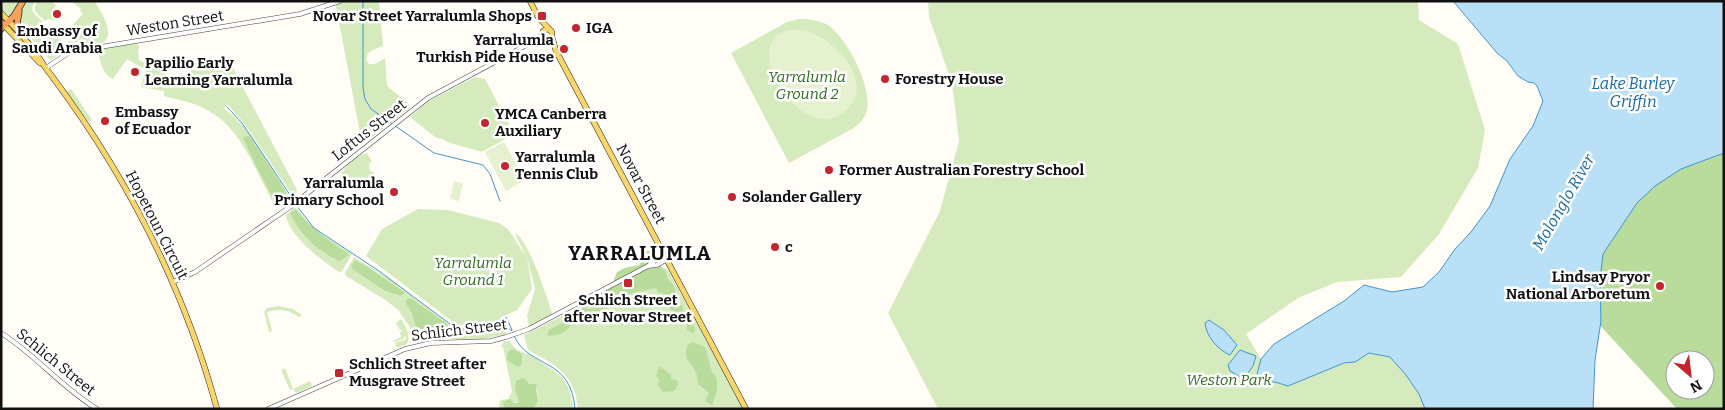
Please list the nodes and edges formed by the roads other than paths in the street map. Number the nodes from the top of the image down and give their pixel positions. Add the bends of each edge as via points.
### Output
1 (340, 1) edge
2 (530, 1) edge
3 (23, 2) edge
4 (1, 13) edge
5 (538, 17) junction
6 (4, 25) edge
7 (548, 29) junction
8 (21, 35) junction
9 (545, 37) junction
10 (35, 56) junction
11 (46, 68) junction
12 (666, 257) junction
13 (173, 282) junction
14 (1, 333) edge
15 (98, 409) edge
16 (217, 409) edge
17 (268, 409) edge
18 (746, 409) edge

1 - 11 street, Weston Street via 300,14 76,51
2 - 5 main road, Novar Street
3 - 6 highway
3 - 8 highway via 17,23
4 - 6 main road, Hopetoun Circuit
5 - 7 main road, Novar Street
5 - 9 main road, Novar Street
6 - 8 main road, Hopetoun Circuit
6 - 10 main road, Hopetoun Circuit
7 - 9 main road via 544,30
7 - 9 main road, Novar Street via 552,32
8 - 10 main road, Hopetoun Circuit
9 - 12 main road, Novar Street via 556,51
9 - 13 street, Loftus Street via 428,98 295,203 195,272
10 - 11 main road, Hopetoun Circuit
11 - 13 main road, Hopetoun Circuit via 119,177
12 - 17 street, Schlich Street via 519,333 480,342 431,343 405,348
12 - 18 main road, Novar Street
13 - 16 main road, Hopetoun Circuit
14 - 15 street, Schlich Street

